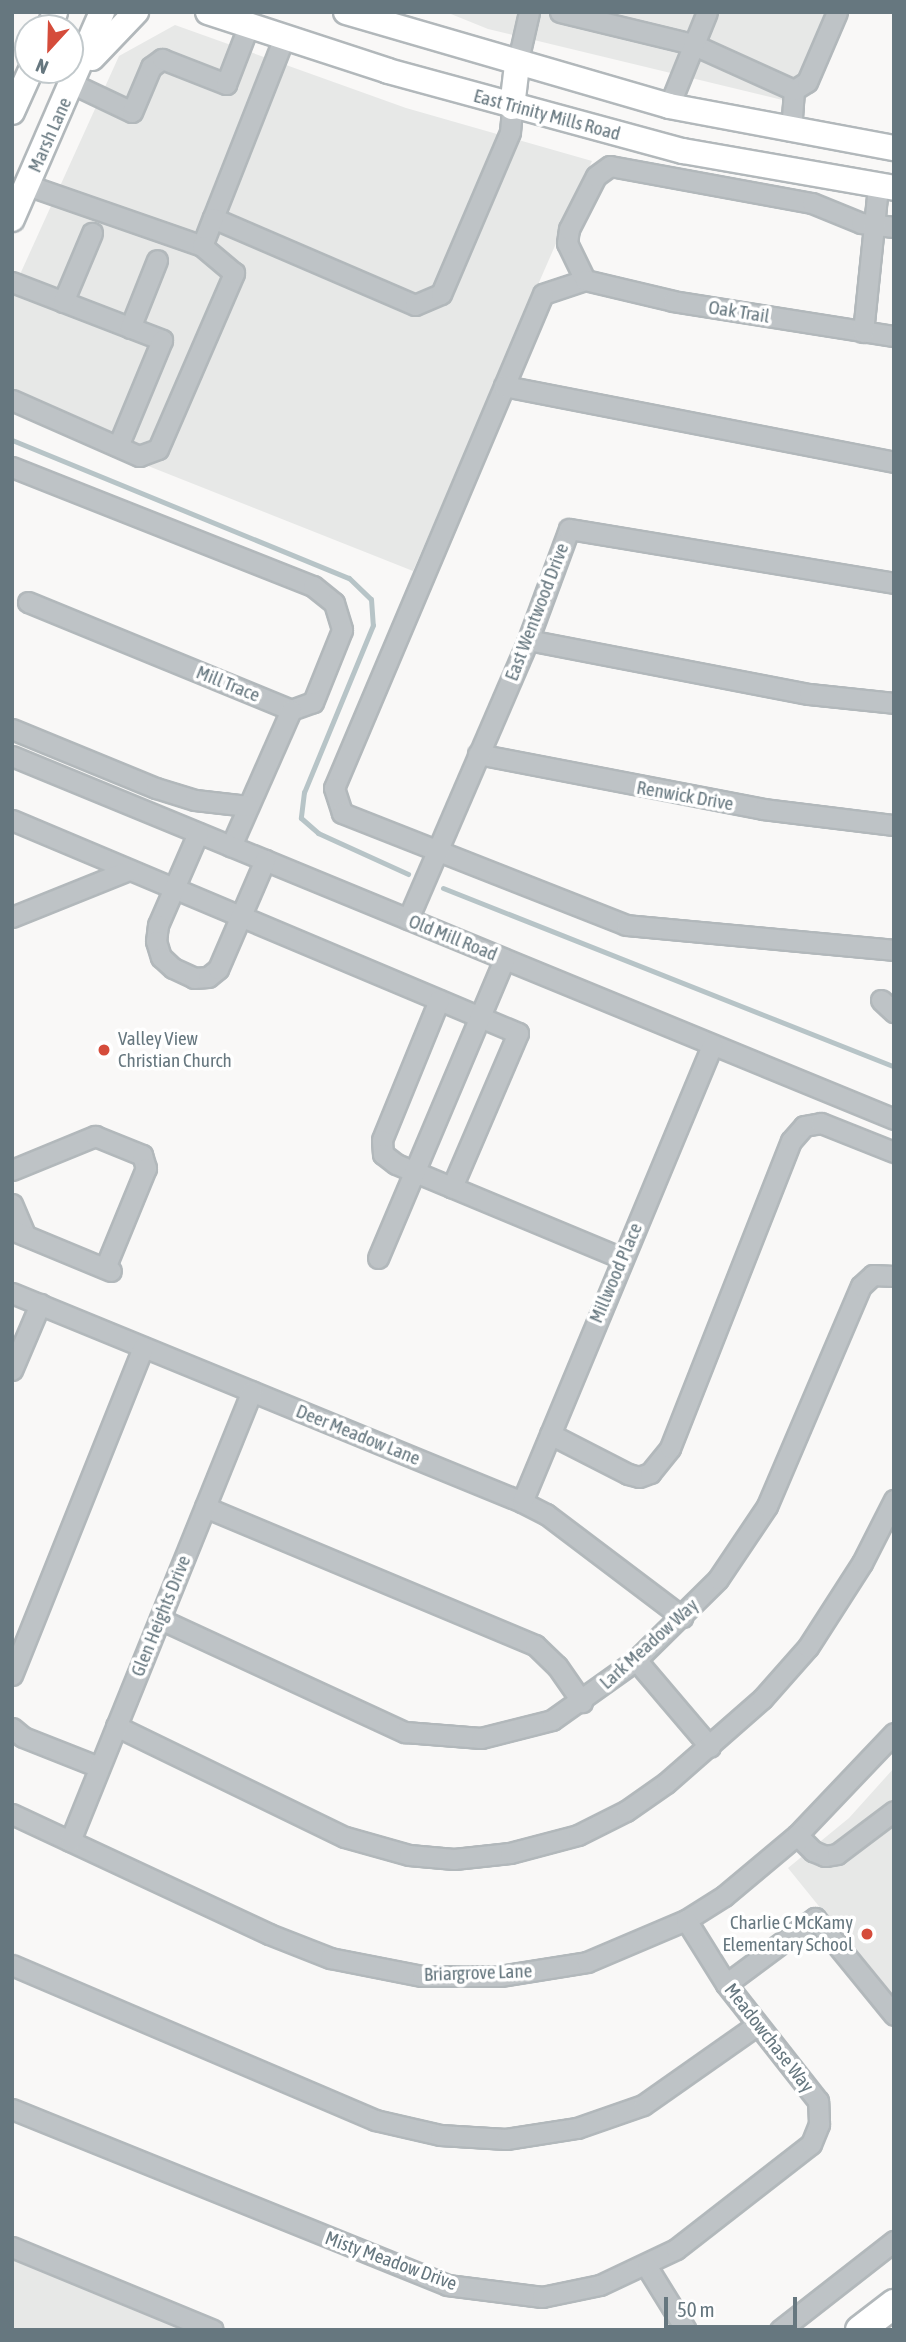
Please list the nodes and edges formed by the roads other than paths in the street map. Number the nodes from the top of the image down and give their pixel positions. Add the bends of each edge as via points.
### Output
1 (102, 12) edge
2 (136, 12) edge
3 (208, 12) edge
4 (346, 12) edge
5 (529, 12) edge
6 (560, 12) edge
7 (707, 12) edge
8 (837, 12) edge
9 (248, 27) junction
10 (283, 40) junction
11 (692, 44) junction
12 (84, 57) edge
13 (517, 65) junction
14 (84, 69) edge
15 (20, 84) edge
16 (73, 84) joint
17 (794, 90) junction
18 (669, 106) junction
19 (512, 107) junction
20 (12, 112) edge
21 (792, 131) junction
22 (894, 148) edge
23 (27, 185) junction
24 (886, 187) edge
25 (213, 218) junction
26 (12, 219) edge
27 (884, 226) edge
28 (92, 233) dead end
29 (202, 246) junction
30 (157, 260) dead end
31 (585, 280) junction
32 (12, 282) edge
33 (63, 302) junction
34 (130, 328) junction
35 (863, 332) junction
36 (894, 336) edge
37 (504, 386) junction
38 (12, 400) edge
39 (118, 446) junction
40 (894, 462) edge
41 (12, 467) edge
42 (894, 583) edge
43 (28, 602) dead end
44 (528, 640) junction
45 (894, 703) edge
46 (291, 710) junction
47 (12, 729) edge
48 (478, 754) junction
49 (12, 756) edge
50 (248, 806) junction
51 (12, 820) edge
52 (894, 825) edge
53 (198, 833) junction
54 (231, 846) junction
55 (437, 850) junction
56 (265, 860) junction
57 (129, 870) junction
58 (174, 888) junction
59 (241, 916) junction
60 (12, 917) edge
61 (408, 919) junction
62 (894, 950) edge
63 (504, 959) junction
64 (439, 1000) junction
65 (479, 1016) junction
66 (712, 1045) junction
67 (894, 1119) edge
68 (894, 1152) edge
69 (12, 1170) edge
70 (414, 1171) junction
71 (452, 1187) junction
72 (12, 1204) edge
73 (19, 1232) edge
74 (378, 1258) dead end
75 (622, 1258) junction
76 (894, 1276) edge
77 (12, 1293) edge
78 (40, 1304) junction
79 (143, 1347) junction
80 (12, 1370) edge
81 (252, 1391) junction
82 (550, 1434) junction
83 (894, 1500) edge
84 (522, 1502) junction
85 (205, 1507) junction
86 (682, 1617) junction
87 (160, 1619) junction
88 (636, 1660) junction
89 (12, 1675) edge
90 (582, 1702) junction
91 (116, 1726) junction
92 (12, 1728) edge
93 (894, 1733) edge
94 (710, 1747) junction
95 (99, 1767) junction
96 (894, 1811) edge
97 (12, 1814) edge
98 (797, 1835) junction
99 (71, 1841) junction
100 (686, 1920) junction
101 (12, 1965) edge
102 (726, 1984) junction
103 (894, 2015) edge
104 (757, 2025) junction
105 (12, 2109) edge
106 (819, 2124) joint
107 (894, 2241) edge
108 (12, 2247) edge
109 (647, 2267) junction
110 (894, 2304) edge
111 (213, 2330) edge
112 (686, 2330) edge
113 (780, 2330) edge
114 (860, 2330) edge

1 - 12 main road, Marsh Lane
2 - 14 main road via 103,42
3 - 9 main road, East Trinity Mills Road
4 - 13 main road, East Trinity Mills Road
5 - 13 street
6 - 11 street
7 - 11 street
8 - 17 street via 807,82
9 - 10 main road, East Trinity Mills Road
9 - 16 street via 226,83 162,59 151,67 132,112
10 - 19 main road, East Trinity Mills Road
10 - 25 street
11 - 17 street
11 - 18 street
13 - 18 main road, East Trinity Mills Road
13 - 19 main road
15 - 20 main road
16 - 23 main road, Marsh Lane
17 - 21 street
18 - 21 main road, East Trinity Mills Road
19 - 24 main road, East Trinity Mills Road via 683,151
19 - 25 street via 510,132 441,295 415,305
21 - 22 main road, East Trinity Mills Road
23 - 26 main road, Marsh Lane
23 - 29 street
24 - 27 street
25 - 29 street
27 - 31 street via 812,203 610,166 596,176 569,229 567,243
27 - 35 street
28 - 33 street
29 - 39 street via 234,273 158,449 139,456
30 - 34 street
31 - 35 street, Oak Trail via 673,301
31 - 37 street via 543,294
32 - 33 street
33 - 34 street
34 - 39 street via 162,340
35 - 36 street, Oak Trail
37 - 40 street
37 - 55 street via 334,788 342,813
38 - 39 street
41 - 46 street via 313,586 334,603 342,630 313,702
42 - 44 street, East Wentwood Drive via 569,529
43 - 46 street, Mill Trace
44 - 45 street via 809,694
44 - 48 street, East Wentwood Drive
46 - 50 street
47 - 50 street via 156,788 195,800
48 - 52 street, Renwick Drive via 750,807
48 - 55 street, East Wentwood Drive
49 - 53 street, Old Mill Road
50 - 54 street
51 - 57 street
53 - 54 street, Old Mill Road
53 - 58 street
54 - 56 street, Old Mill Road
55 - 61 street, East Wentwood Drive
55 - 62 street via 626,925
56 - 59 street
56 - 61 street, Old Mill Road
57 - 58 street
57 - 60 street
58 - 59 street
58 - 59 street via 156,941 161,957 194,978 208,977 218,969
59 - 64 street
61 - 63 street, Old Mill Road
63 - 65 street
63 - 66 street, Old Mill Road
64 - 65 street
64 - 70 street via 382,1140 383,1154
65 - 70 street
65 - 71 street via 518,1032
66 - 67 street, Old Mill Road
66 - 75 street, Millwood Place
68 - 82 street via 821,1123 804,1126 790,1141 670,1448 650,1473 628,1474
69 - 73 street via 95,1136 142,1155 146,1168 108,1269
70 - 71 street
70 - 74 street
71 - 75 street
72 - 73 street
75 - 82 street, Millwood Place
76 - 86 street, Lark Meadow Way via 873,1275 861,1286 767,1506 718,1579
77 - 78 street, Deer Meadow Lane
78 - 79 street, Deer Meadow Lane
78 - 80 street
79 - 81 street, Deer Meadow Lane
79 - 89 street
81 - 84 street, Deer Meadow Lane
81 - 85 street, Glen Heights Drive
82 - 84 street, Millwood Place
83 - 94 street via 862,1563 808,1647
84 - 86 street, Deer Meadow Lane via 546,1514
85 - 87 street, Glen Heights Drive
85 - 90 street via 535,1645 557,1666
86 - 88 street, Lark Meadow Way
87 - 90 street, Lark Meadow Way via 405,1732 440,1738 494,1736 552,1720
87 - 91 street, Glen Heights Drive
88 - 90 street, Lark Meadow Way
88 - 94 street
91 - 94 street via 345,1837 409,1855 454,1859 510,1853 578,1836 626,1811
91 - 95 street, Glen Heights Drive
92 - 95 street via 23,1737
93 - 98 street, Briargrove Lane
95 - 99 street, Glen Heights Drive
96 - 98 street via 837,1854 813,1851
97 - 99 street, Briargrove Lane
98 - 100 street, Briargrove Lane via 724,1896
99 - 100 street, Briargrove Lane via 269,1934 375,1970 464,1977 541,1971 587,1962
100 - 102 street, Meadowchase Way
101 - 104 street via 375,2120 440,2135 506,2139 577,2128 643,2105
102 - 103 street via 815,1918
102 - 104 street, Meadowchase Way
104 - 106 street, Meadowchase Way via 818,2101
105 - 109 street, Misty Meadow Drive via 447,2285 542,2297 600,2285
106 - 109 street, Misty Meadow Drive via 811,2144
107 - 113 street
108 - 111 street
109 - 112 street
110 - 114 highway

